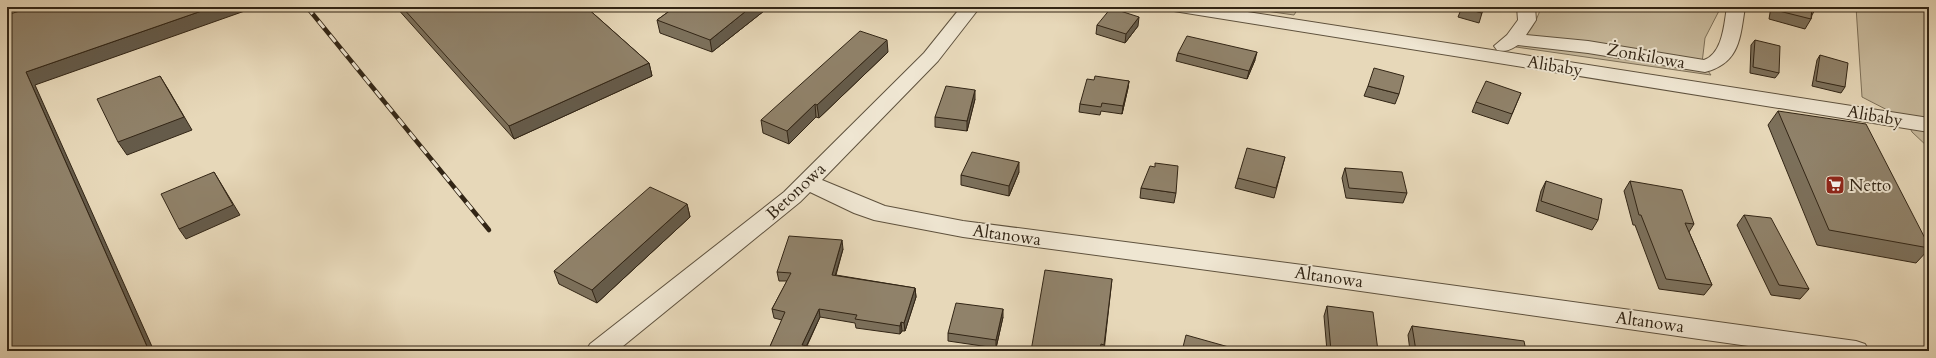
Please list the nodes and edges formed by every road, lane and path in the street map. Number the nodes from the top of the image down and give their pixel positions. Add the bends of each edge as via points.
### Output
1 (971, 7) edge
2 (1180, 7) edge
3 (1526, 7) edge
4 (1736, 7) edge
5 (1514, 39) junction
6 (1500, 58) junction
7 (1929, 125) edge
8 (808, 182) junction
9 (599, 351) edge
10 (1856, 351) edge

1 - 8 street, Betonowa via 931,57
2 - 6 street, Alibaby
3 - 5 street via 1527,20
4 - 5 street, Żonkilowa via 1727,51 1718,61 1705,66 1588,47
5 - 6 street via 1500,49
6 - 7 street, Alibaby
8 - 9 street, Betonowa via 768,218
8 - 10 street, Altanowa via 882,214 963,229

